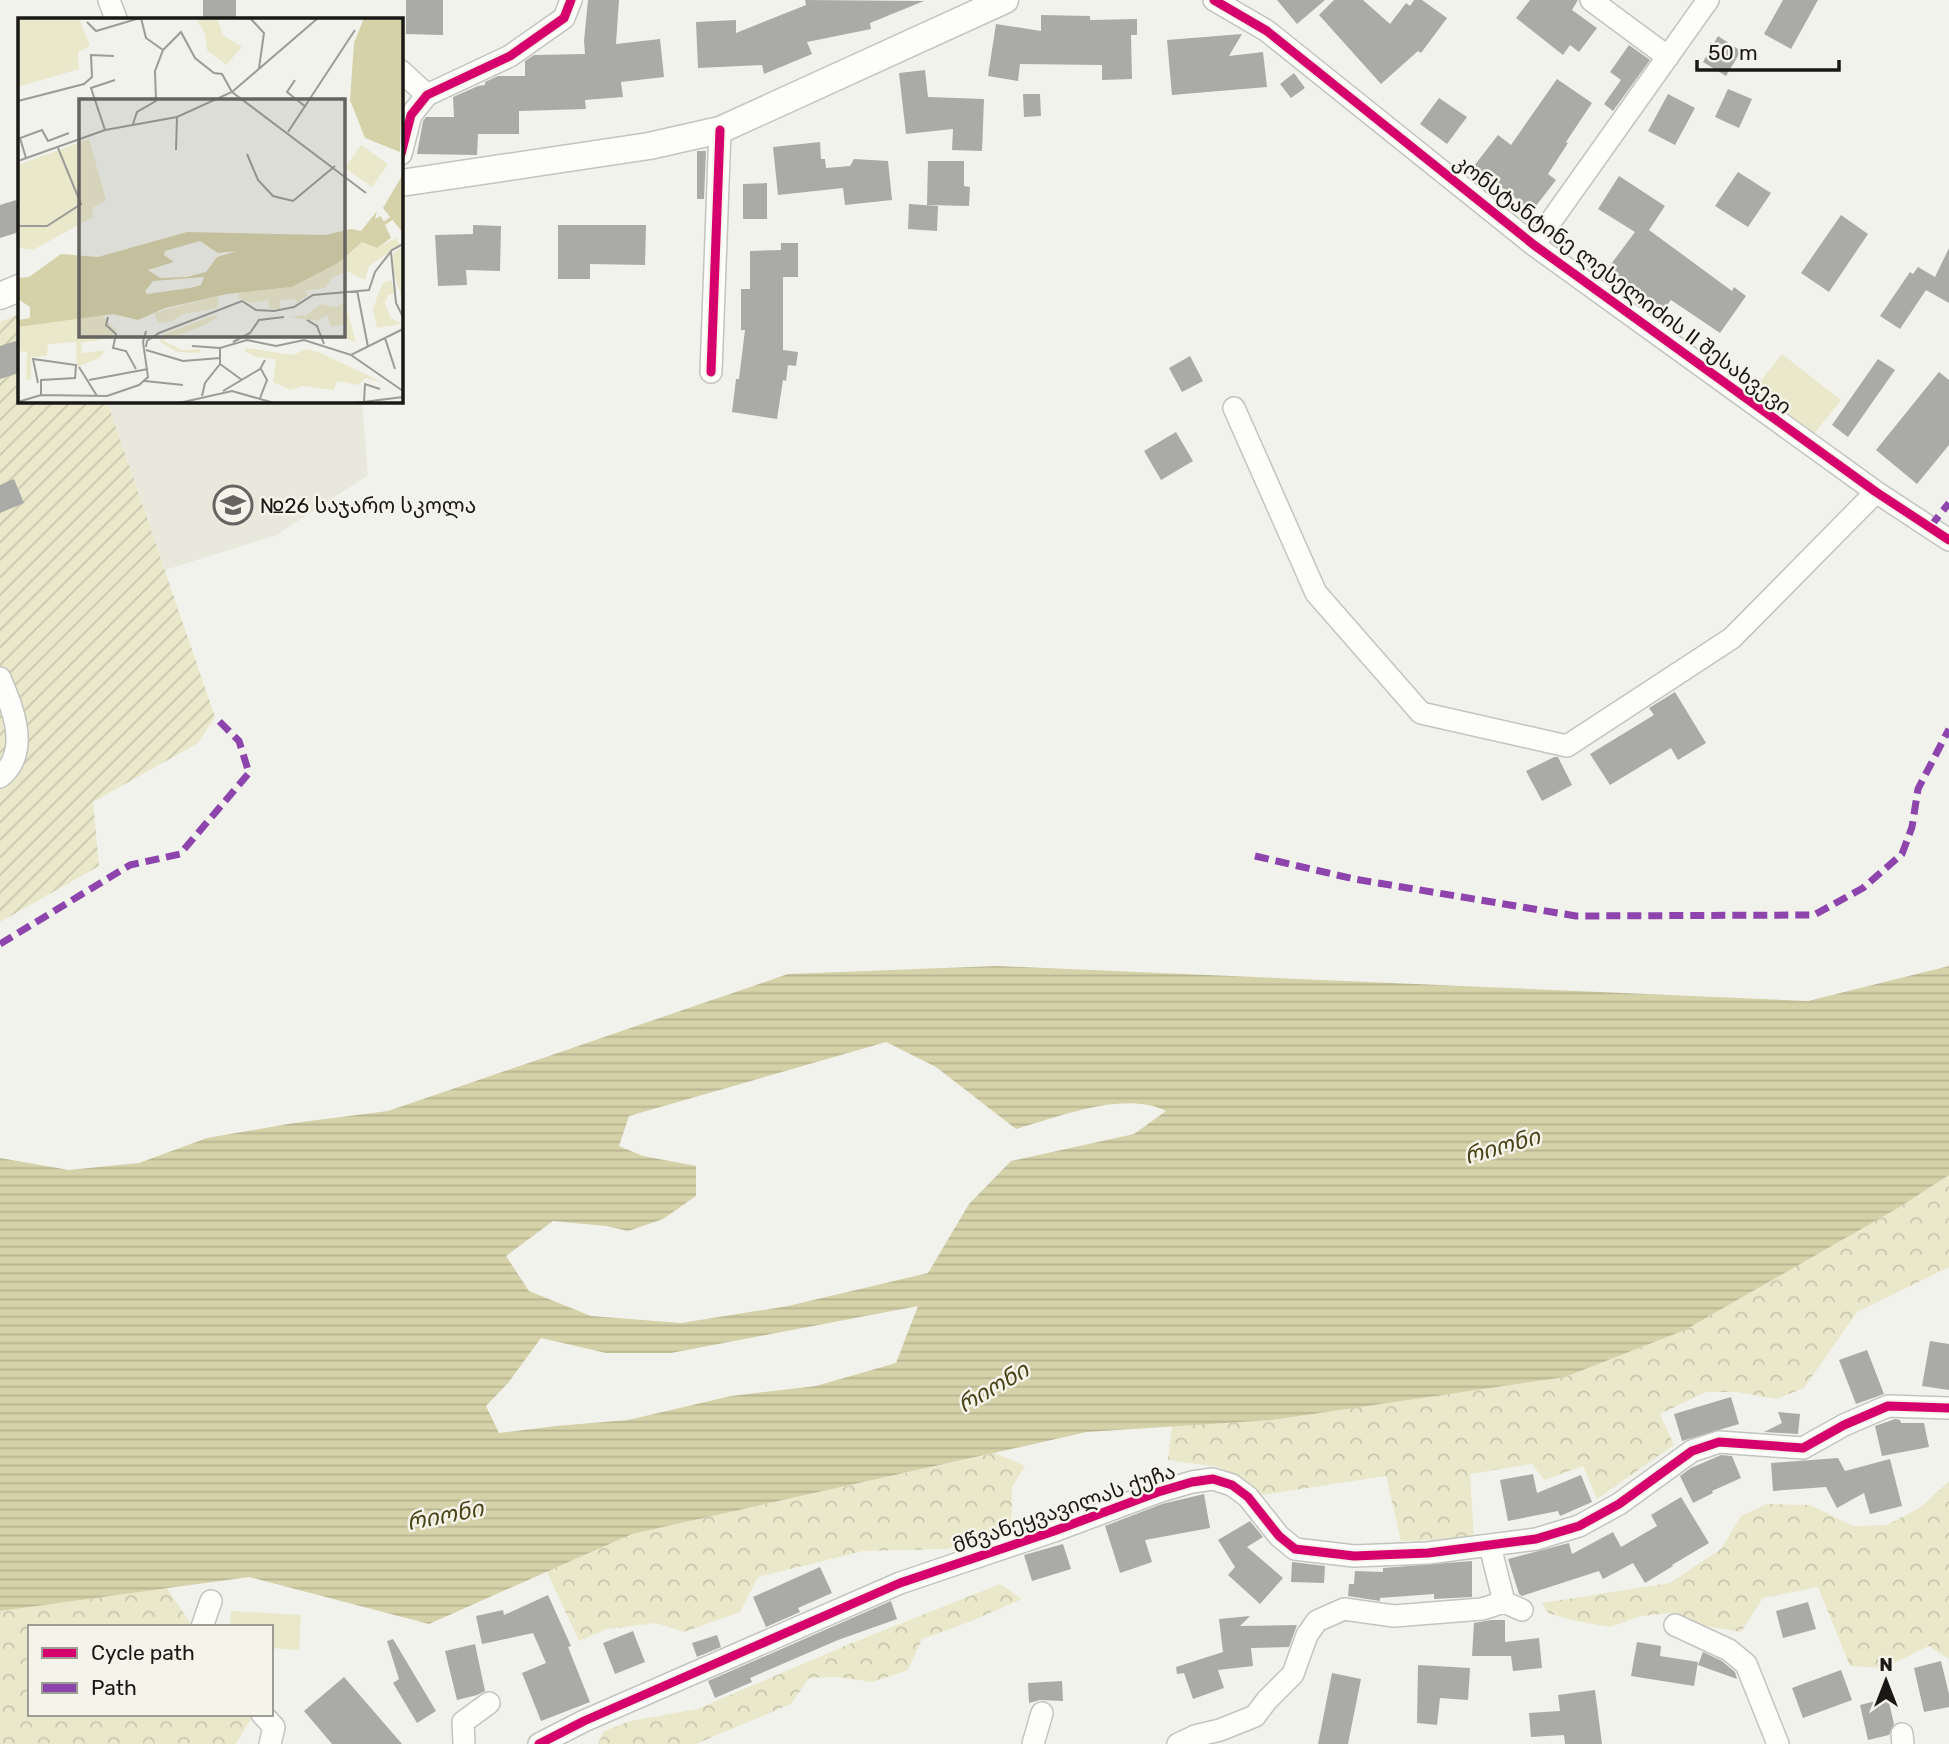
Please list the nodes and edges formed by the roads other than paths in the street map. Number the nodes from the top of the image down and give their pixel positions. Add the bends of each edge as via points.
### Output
1 (110, 0) edge
2 (571, 0) edge
3 (1005, 0) edge
4 (1214, 0) edge
5 (1591, 0) edge
6 (1707, 0) edge
7 (116, 18) edge
8 (1668, 57) junction
9 (402, 72) edge
10 (427, 95) junction
11 (720, 130) junction
12 (402, 151) edge
13 (402, 183) edge
14 (1534, 244) junction
15 (18, 288) edge
16 (0, 296) edge
17 (711, 372) dead end
18 (1234, 408) dead end
19 (1877, 492) junction
20 (1949, 540) edge
21 (0, 678) edge
22 (0, 777) edge
23 (1949, 1408) edge
24 (1490, 1546) junction
25 (211, 1601) dead end
26 (203, 1625) edge
27 (1675, 1625) dead end
28 (489, 1703) dead end
29 (1042, 1713) dead end
30 (264, 1716) edge
31 (270, 1744) edge
32 (464, 1744) edge
33 (539, 1744) edge
34 (1033, 1744) edge
35 (1178, 1744) edge
36 (1778, 1744) edge

1 - 7 street
2 - 10 street via 564,18 510,56
3 - 11 main road
4 - 14 street, კონსტანტინე ლესელიძის II შესახვევი via 1267,31
5 - 8 street
6 - 8 street, კონსტანტინე ლესელიძის II შესახვევი
8 - 14 street, კონსტანტინე ლესელიძის II შესახვევი
9 - 10 street
10 - 12 street via 411,115
11 - 13 main road via 649,146
11 - 17 street
14 - 19 street, კონსტანტინე ლესელიძის II შესახვევი
15 - 16 main road
18 - 19 street via 1316,593 1421,713 1567,746 1732,638
19 - 20 street, კონსტანტინე ლესელიძის II შესახვევი
21 - 22 street via 13,708 18,744 12,768
23 - 24 street, მწვანეყვავილას ქუჩა via 1888,1406 1803,1448 1719,1442 1692,1451 1619,1504 1579,1526
24 - 33 street, მწვანეყვავილას ქუჩა via 1354,1556 1295,1549 1232,1485 1213,1479 1192,1482 900,1583
24 - 35 street via 1513,1606 1394,1616 1344,1609 1317,1620 1293,1674 1255,1716
25 - 26 street
27 - 36 street via 1729,1650 1746,1664
28 - 32 street via 463,1722
29 - 34 street
30 - 31 street via 274,1727

